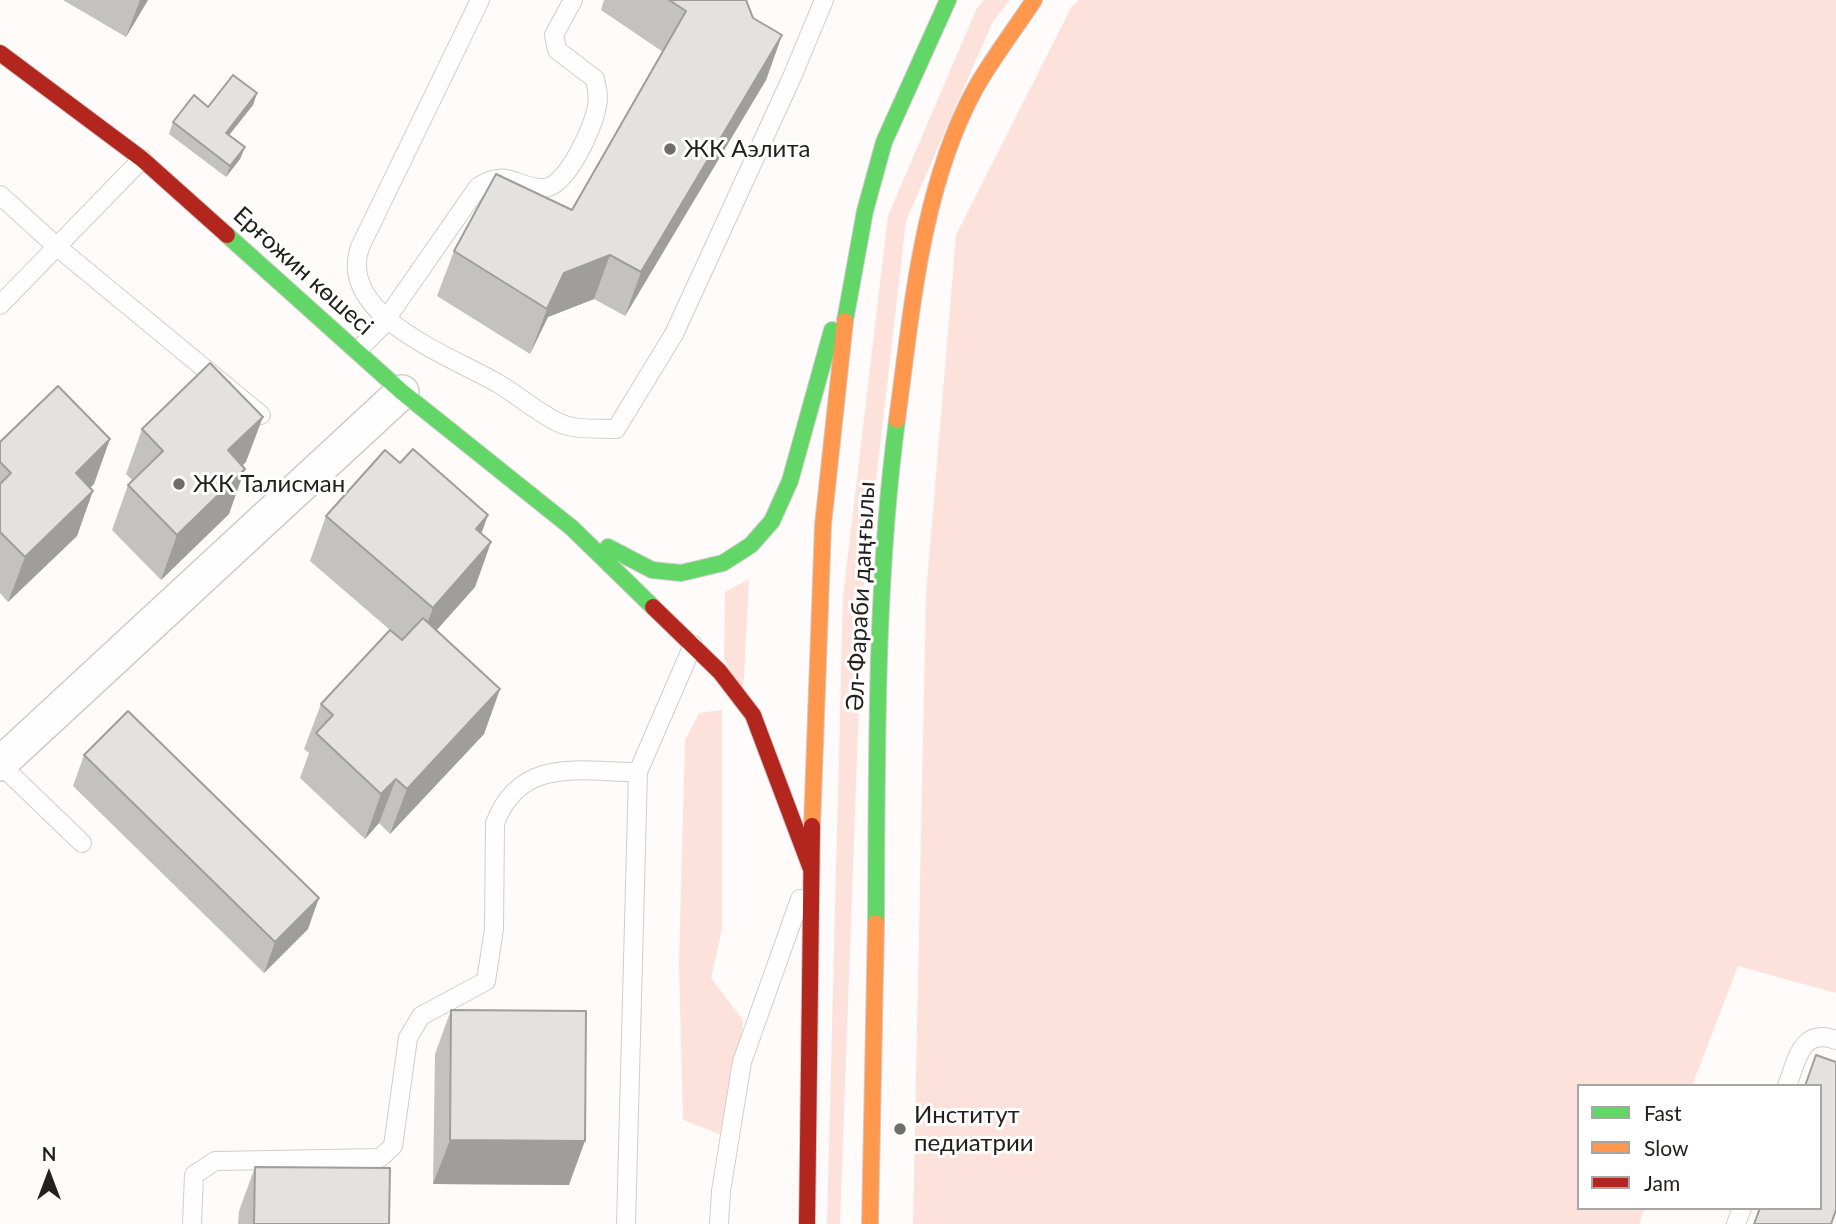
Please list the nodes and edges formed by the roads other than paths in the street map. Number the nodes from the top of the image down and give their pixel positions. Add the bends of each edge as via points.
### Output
1 (480, 0) edge
2 (573, 0) edge
3 (824, 0) edge
4 (948, 0) edge
5 (1034, 0) edge
6 (0, 53) edge
7 (142, 159) junction
8 (0, 195) edge
9 (864, 213) junction
10 (56, 246) junction
11 (0, 304) edge
12 (384, 320) junction
13 (358, 350) junction
14 (402, 392) junction
15 (261, 415) edge
16 (572, 528) junction
17 (693, 645) junction
18 (0, 764) edge
19 (638, 772) junction
20 (82, 843) dead end
21 (811, 869) junction
22 (1836, 1040) edge
23 (1788, 1084) edge
24 (192, 1224) edge
25 (626, 1224) edge
26 (719, 1224) edge
27 (807, 1224) edge
28 (870, 1224) edge

1 - 12 lane via 355,263 357,281
2 - 12 lane via 554,35 557,50 595,79 598,96 597,109 569,171 558,184 544,188 509,177 493,177 478,187
3 - 12 lane via 674,334 616,429 566,426
4 - 9 main road, Әл-Фараби даңғылы via 885,140
5 - 28 main road, Әл-Фараби даңғылы via 975,90 943,165 923,244 885,511 878,673
6 - 7 main road, Ерғожин көшесі
7 - 10 lane
7 - 13 main road, Ерғожин көшесі
8 - 10 lane
9 - 16 main road, Ерғожин көшесі via 790,481 772,521 751,545 723,563 681,573 652,570
9 - 21 main road, Әл-Фараби даңғылы via 839,364 824,496
10 - 11 lane
10 - 15 lane
12 - 13 lane
13 - 14 main road, Ерғожин көшесі
14 - 16 main road, Ерғожин көшесі
14 - 18 street
16 - 17 main road, Ерғожин көшесі
17 - 19 lane
17 - 21 main road, Ерғожин көшесі via 753,715
18 - 20 lane
19 - 24 lane via 537,775 518,786 502,806 495,823 494,929 486,981 421,1016 408,1038 393,1146 380,1158 215,1161 194,1175
19 - 25 lane
21 - 26 lane via 742,1062
21 - 27 main road, Әл-Фараби даңғылы
22 - 23 lane via 1823,1035 1812,1038 1801,1049

